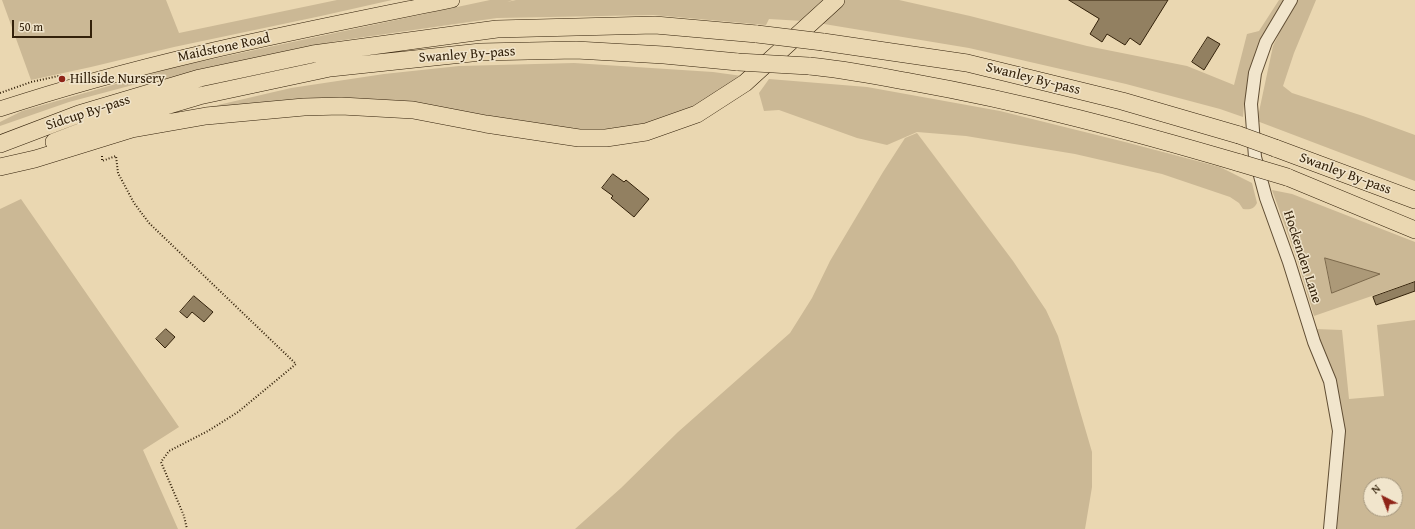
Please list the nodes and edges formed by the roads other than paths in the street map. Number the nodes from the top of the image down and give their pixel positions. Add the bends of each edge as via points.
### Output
1 (452, 0) edge
2 (836, 0) edge
3 (1291, 0) edge
4 (200, 78) joint
5 (199, 96) joint
6 (0, 110) edge
7 (0, 144) edge
8 (0, 164) edge
9 (0, 167) edge
10 (1415, 200) edge
11 (1415, 230) edge
12 (1330, 529) edge

1 - 6 main road, Maidstone Road via 174,60 64,89
2 - 9 highway via 745,83 697,114 646,132 606,138 579,138 413,110 319,107 206,116 132,129
3 - 12 street, Hockenden Lane via 1266,42 1255,73 1251,104 1255,157 1266,198 1314,342 1330,381 1339,430
4 - 7 highway, Sidcup By-pass via 79,114
4 - 10 highway, Swanley By-pass, bridge via 313,54 497,29 655,25 757,34 967,63 1122,101 1275,148
5 - 8 highway, Sidcup By-pass via 88,129
5 - 11 highway, Swanley By-pass, bridge via 330,68 481,52 576,50 842,69 973,93 1115,127 1240,162 1287,177

